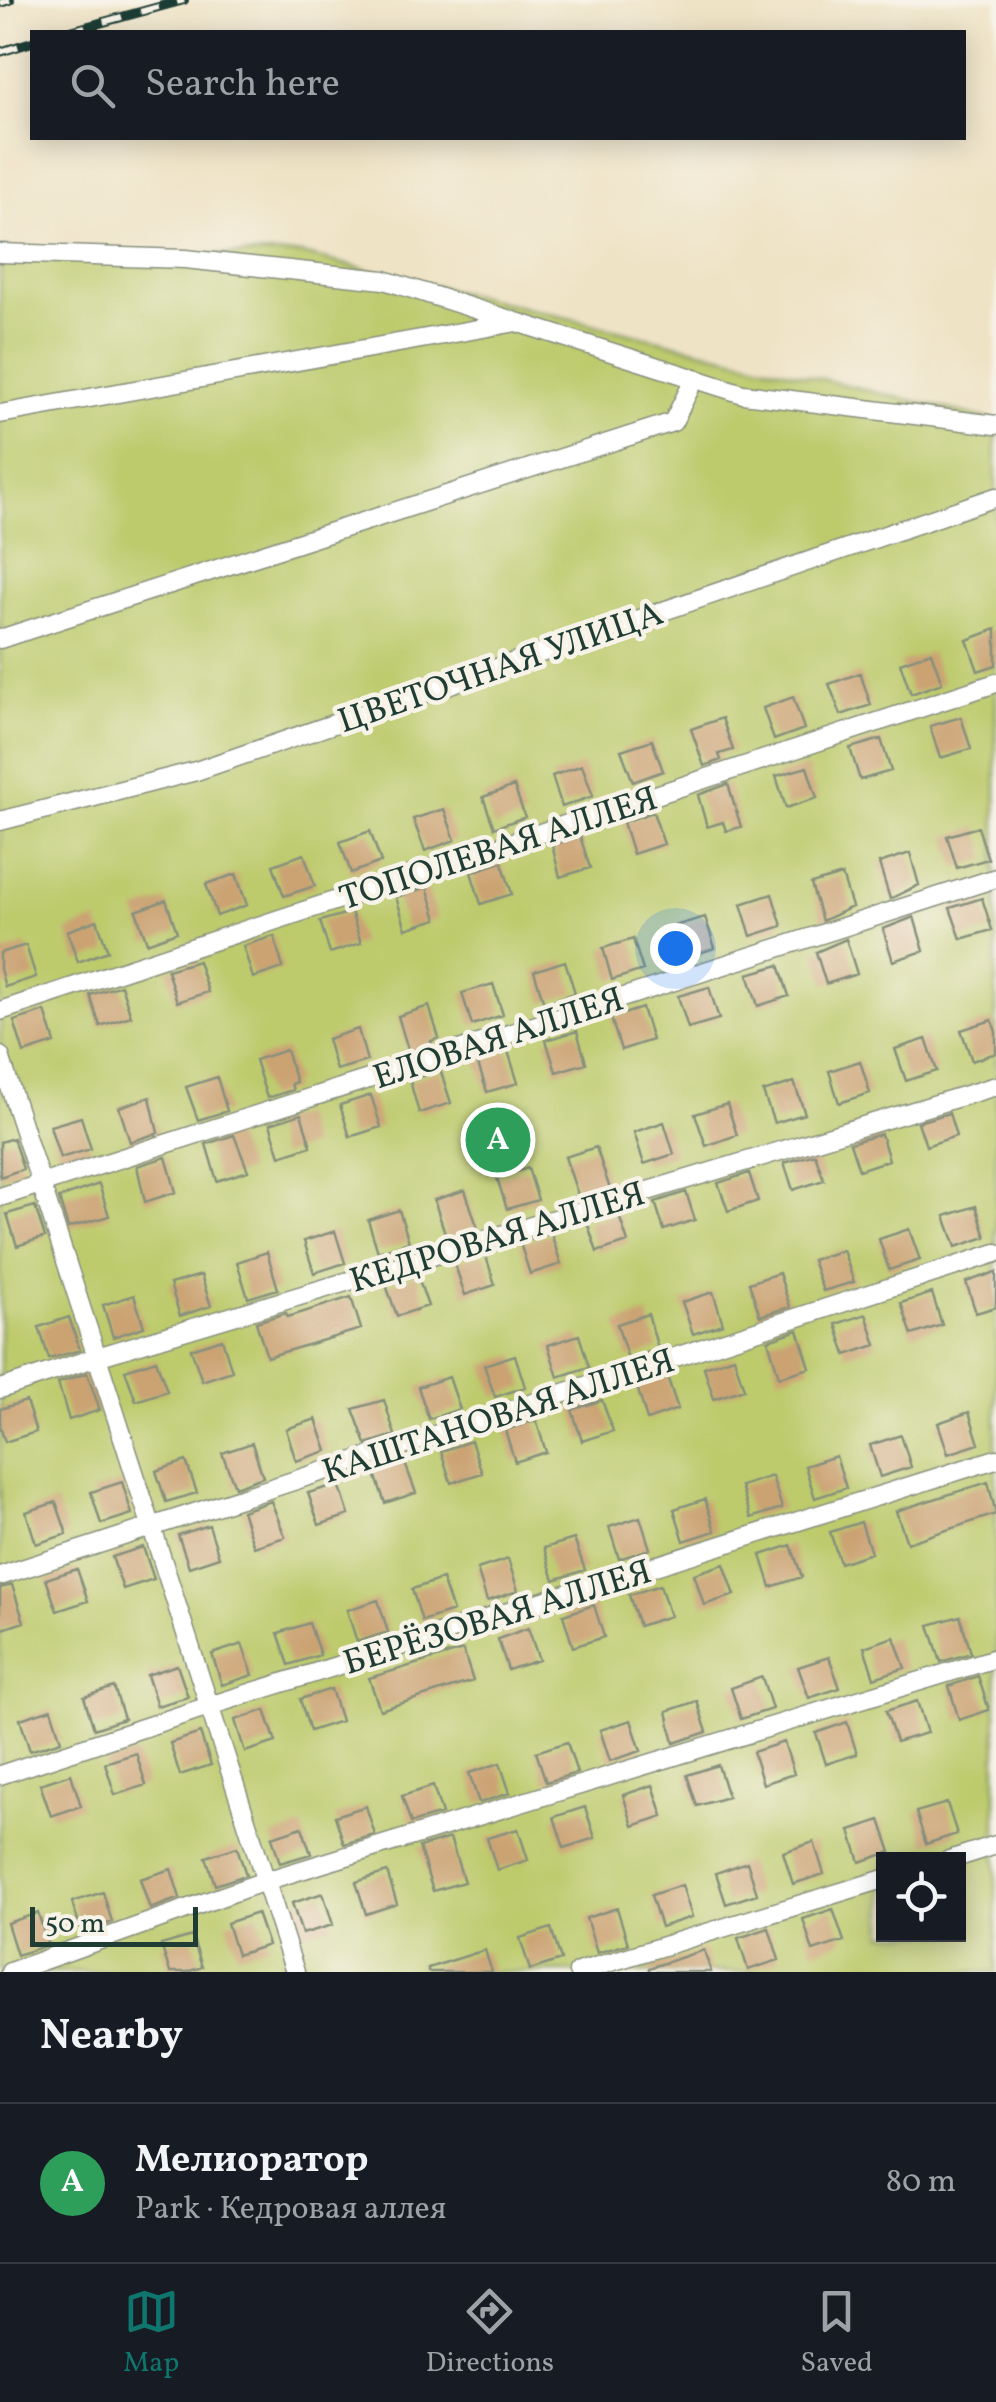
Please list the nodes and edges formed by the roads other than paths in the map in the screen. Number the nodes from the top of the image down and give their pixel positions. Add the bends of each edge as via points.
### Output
1 (0, 253) edge
2 (518, 322) junction
3 (695, 378) junction
4 (0, 414) edge
5 (996, 424) edge
6 (996, 497) edge
7 (0, 638) edge
8 (996, 684) edge
9 (0, 821) edge
10 (996, 878) edge
11 (0, 1011) edge
12 (0, 1056) edge
13 (996, 1086) edge
14 (41, 1184) junction
15 (0, 1197) edge
16 (996, 1254) edge
17 (97, 1357) junction
18 (0, 1389) edge
19 (996, 1460) edge
20 (152, 1527) junction
21 (0, 1576) edge
22 (996, 1658) edge
23 (209, 1706) junction
24 (0, 1775) edge
25 (996, 1845) edge
26 (966, 1855) edge
27 (265, 1881) junction
28 (876, 1881) edge
29 (10, 1972) edge
30 (295, 1972) edge
31 (578, 1972) edge

1 - 2 street via 184,259 384,280
2 - 3 street
2 - 4 street
3 - 5 street via 743,394
3 - 7 street via 672,422
6 - 9 street, ЦВЕТОЧНАЯ УЛИЦА via 196,771
8 - 11 street, ТОПОЛЕВАЯ АЛЛЕЯ
10 - 14 street, ЕЛОВАЯ АЛЛЕЯ
12 - 14 street
13 - 17 street, КЕДРОВАЯ АЛЛЕЯ
14 - 15 street, ЕЛОВАЯ АЛЛЕЯ
14 - 17 street
16 - 20 street, КАШТАНОВАЯ АЛЛЕЯ
17 - 18 street, КЕДРОВАЯ АЛЛЕЯ
17 - 20 street
19 - 23 street, БЕРЁЗОВАЯ АЛЛЕЯ
20 - 21 street, КАШТАНОВАЯ АЛЛЕЯ
20 - 23 street
22 - 27 street
23 - 24 street, БЕРЁЗОВАЯ АЛЛЕЯ
23 - 27 street
25 - 26 street
27 - 29 street
27 - 30 street
28 - 31 street

